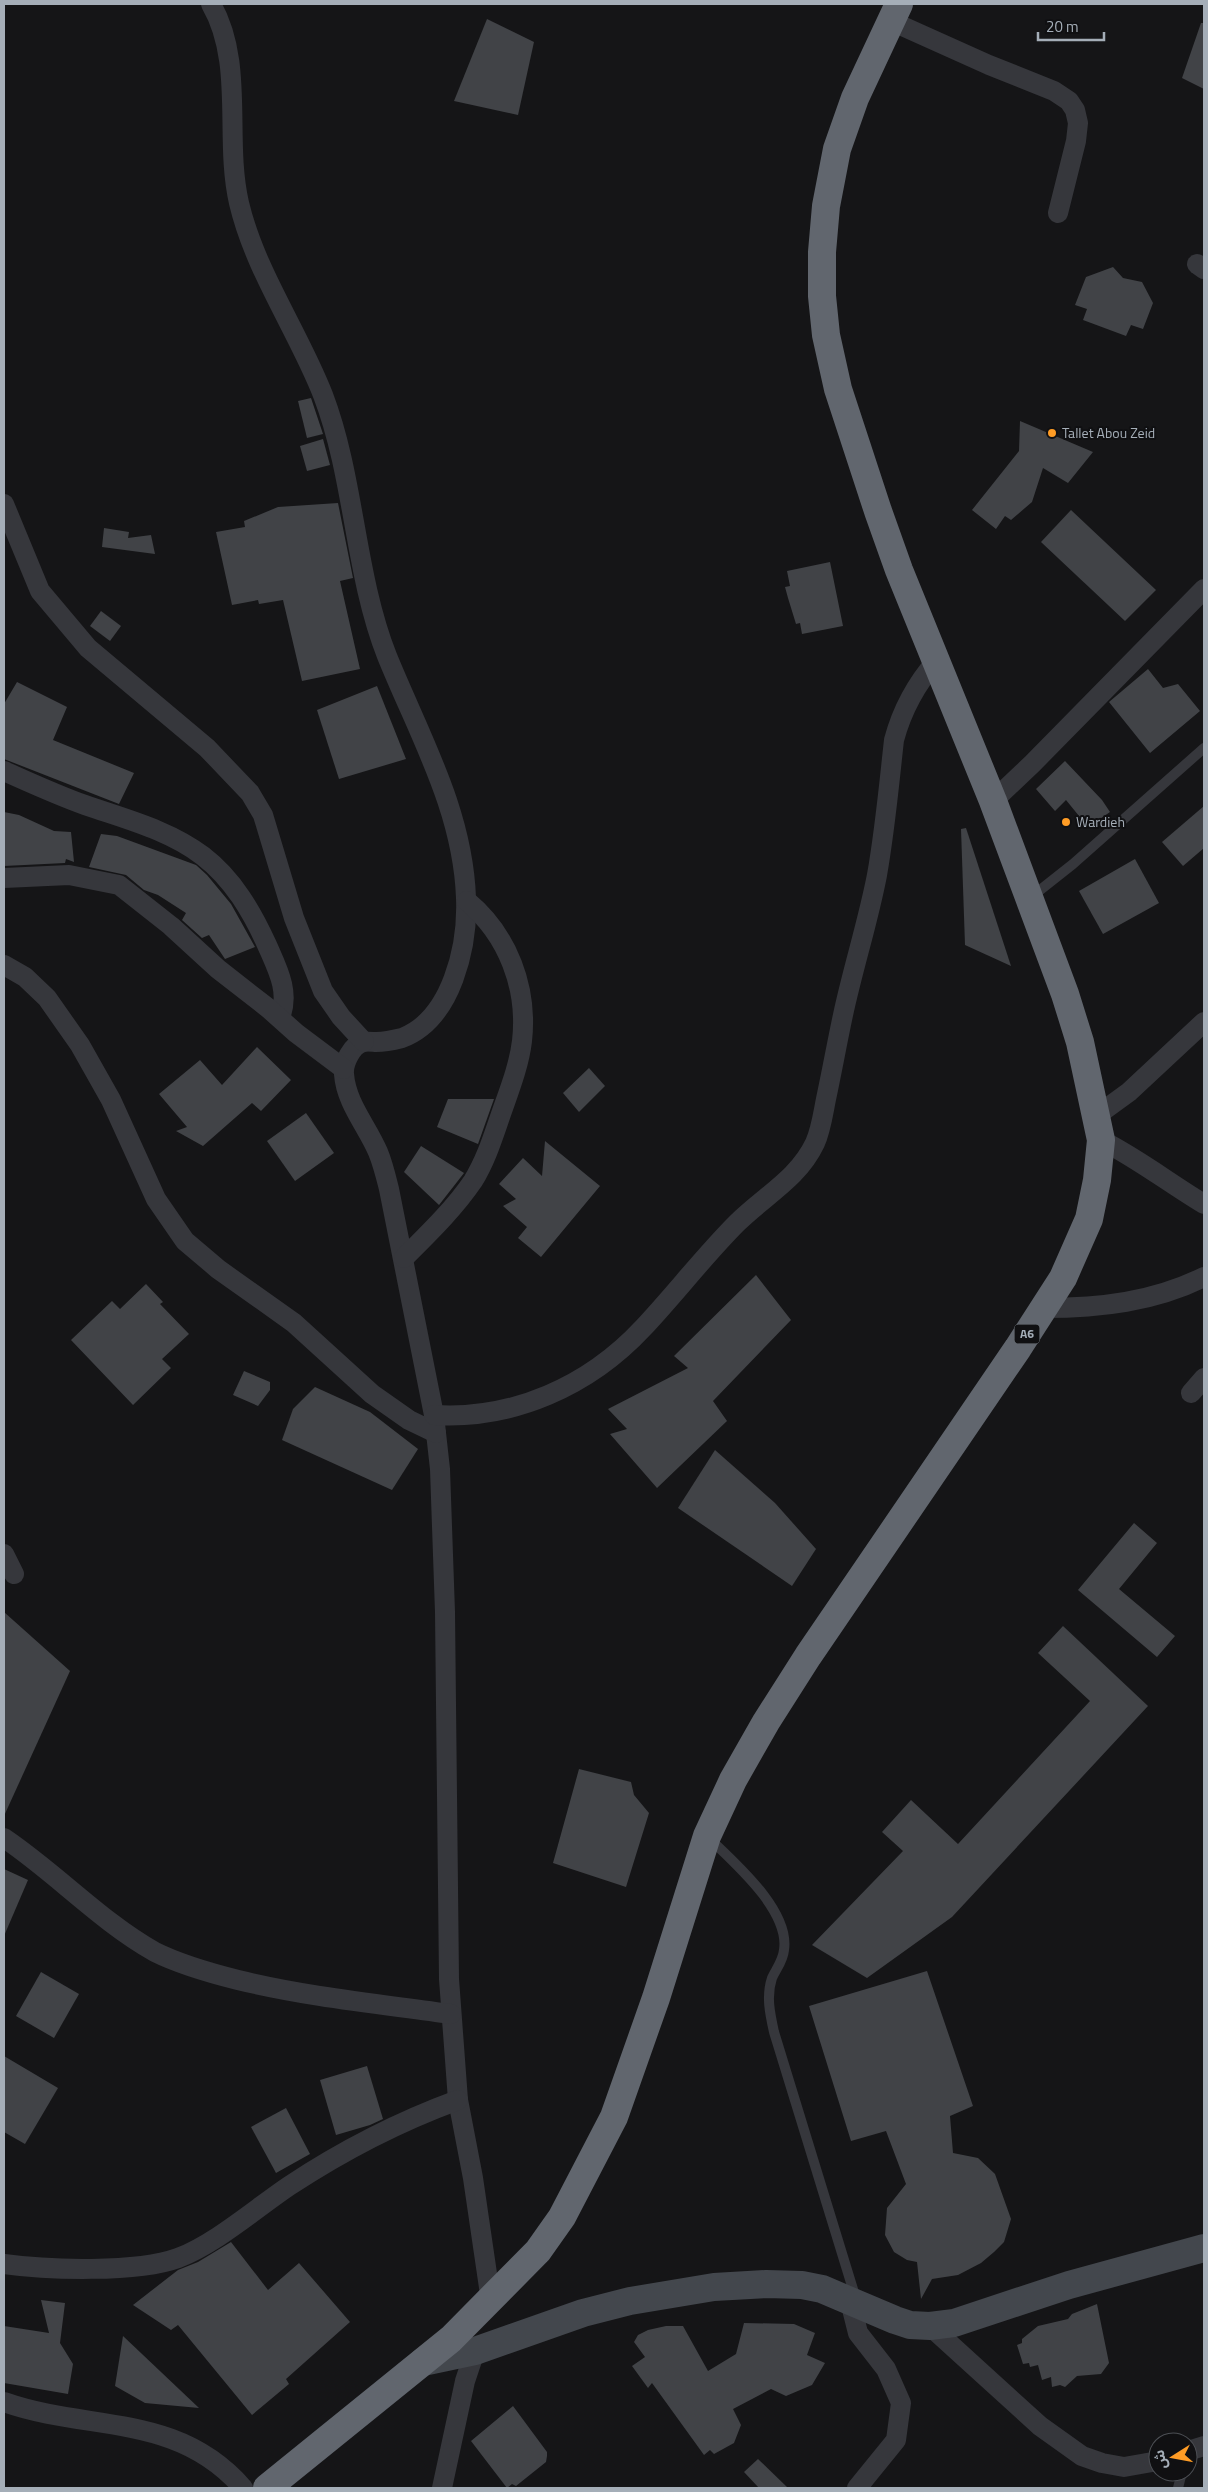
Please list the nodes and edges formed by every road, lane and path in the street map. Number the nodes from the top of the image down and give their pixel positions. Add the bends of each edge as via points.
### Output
1 (211, 4) edge
2 (895, 12) edge
3 (1058, 213) dead end
4 (4, 504) edge
5 (1204, 590) edge
6 (937, 660) junction
7 (1204, 748) edge
8 (4, 771) edge
9 (993, 801) junction
10 (4, 878) edge
11 (1029, 899) junction
12 (467, 901) junction
13 (4, 965) edge
14 (280, 1018) junction
15 (1204, 1022) edge
16 (364, 1042) junction
17 (344, 1069) junction
18 (1098, 1128) junction
19 (1204, 1204) edge
20 (404, 1258) junction
21 (1204, 1277) edge
22 (1044, 1308) junction
23 (1204, 1378) edge
24 (1191, 1393) dead end
25 (435, 1424) junction
26 (4, 1554) edge
27 (14, 1574) dead end
28 (707, 1836) junction
29 (4, 1838) edge
30 (452, 2014) junction
31 (458, 2100) junction
32 (1204, 2248) edge
33 (4, 2264) edge
34 (490, 2301) junction
35 (854, 2303) junction
36 (930, 2326) junction
37 (475, 2351) junction
38 (423, 2362) junction
39 (4, 2402) edge
40 (1148, 2463) edge
41 (243, 2488) edge
42 (267, 2488) edge
43 (442, 2488) edge
44 (857, 2488) edge

1 - 12 street via 226,38 234,174 240,205 252,240 323,396 338,442 375,619 454,820 463,858
2 - 3 street via 997,68 1054,91 1069,101 1078,124
2 - 6 highway, A6 via 837,149 826,206 822,296 826,335 841,398 899,570
4 - 16 street via 40,591 88,648 207,748 250,793 263,815 294,918 323,991
5 - 9 street
6 - 9 highway, A6
6 - 25 street via 915,689 894,740 876,877 821,1122 807,1158 797,1171 738,1222 643,1328 592,1372 542,1398
7 - 11 lane
8 - 14 street via 59,796 166,834 204,857 230,882 262,934 282,982 284,1002
9 - 11 highway, A6
10 - 14 street via 69,875 120,885
11 - 18 highway, A6 via 1074,1026 1088,1073
12 - 16 street via 457,970 433,1018 422,1028 399,1039
12 - 20 street via 491,926 515,969 522,1041 483,1164 458,1199
13 - 25 street via 47,998 80,1045 112,1100 156,1199 185,1241 218,1269 294,1323 372,1394 409,1420
14 - 17 street
15 - 18 street via 1129,1092
16 - 17 street via 351,1053
17 - 20 street via 350,1098 382,1165
18 - 19 street via 1167,1182
18 - 22 highway, A6 via 1098,1180 1089,1220 1063,1278
20 - 25 street
21 - 22 street via 1166,1294 1138,1301 1083,1308
22 - 28 highway, A6 via 781,1697 733,1780
23 - 24 street
25 - 30 street via 443,1513
26 - 27 street
28 - 34 highway, A6 via 614,2117 562,2217 538,2251
28 - 35 lane via 751,1881 782,1926 784,1951 772,1980 770,2011 774,2032
29 - 30 street via 156,1952 206,1972 277,1990
30 - 31 street
31 - 33 street via 358,2144 290,2185 208,2242 175,2259 117,2268
31 - 34 street via 476,2196
32 - 36 street via 1069,2285 954,2322
34 - 38 highway, A6
35 - 36 street via 895,2320
35 - 37 street via 822,2289 802,2285 714,2287 640,2299 583,2313
35 - 44 street via 858,2333 886,2369 901,2403 896,2440
36 - 40 street via 1040,2426 1082,2456 1124,2467
37 - 38 street
37 - 43 street via 465,2380
38 - 42 highway, A6
39 - 41 street via 32,2412 126,2426 169,2437 214,2460

